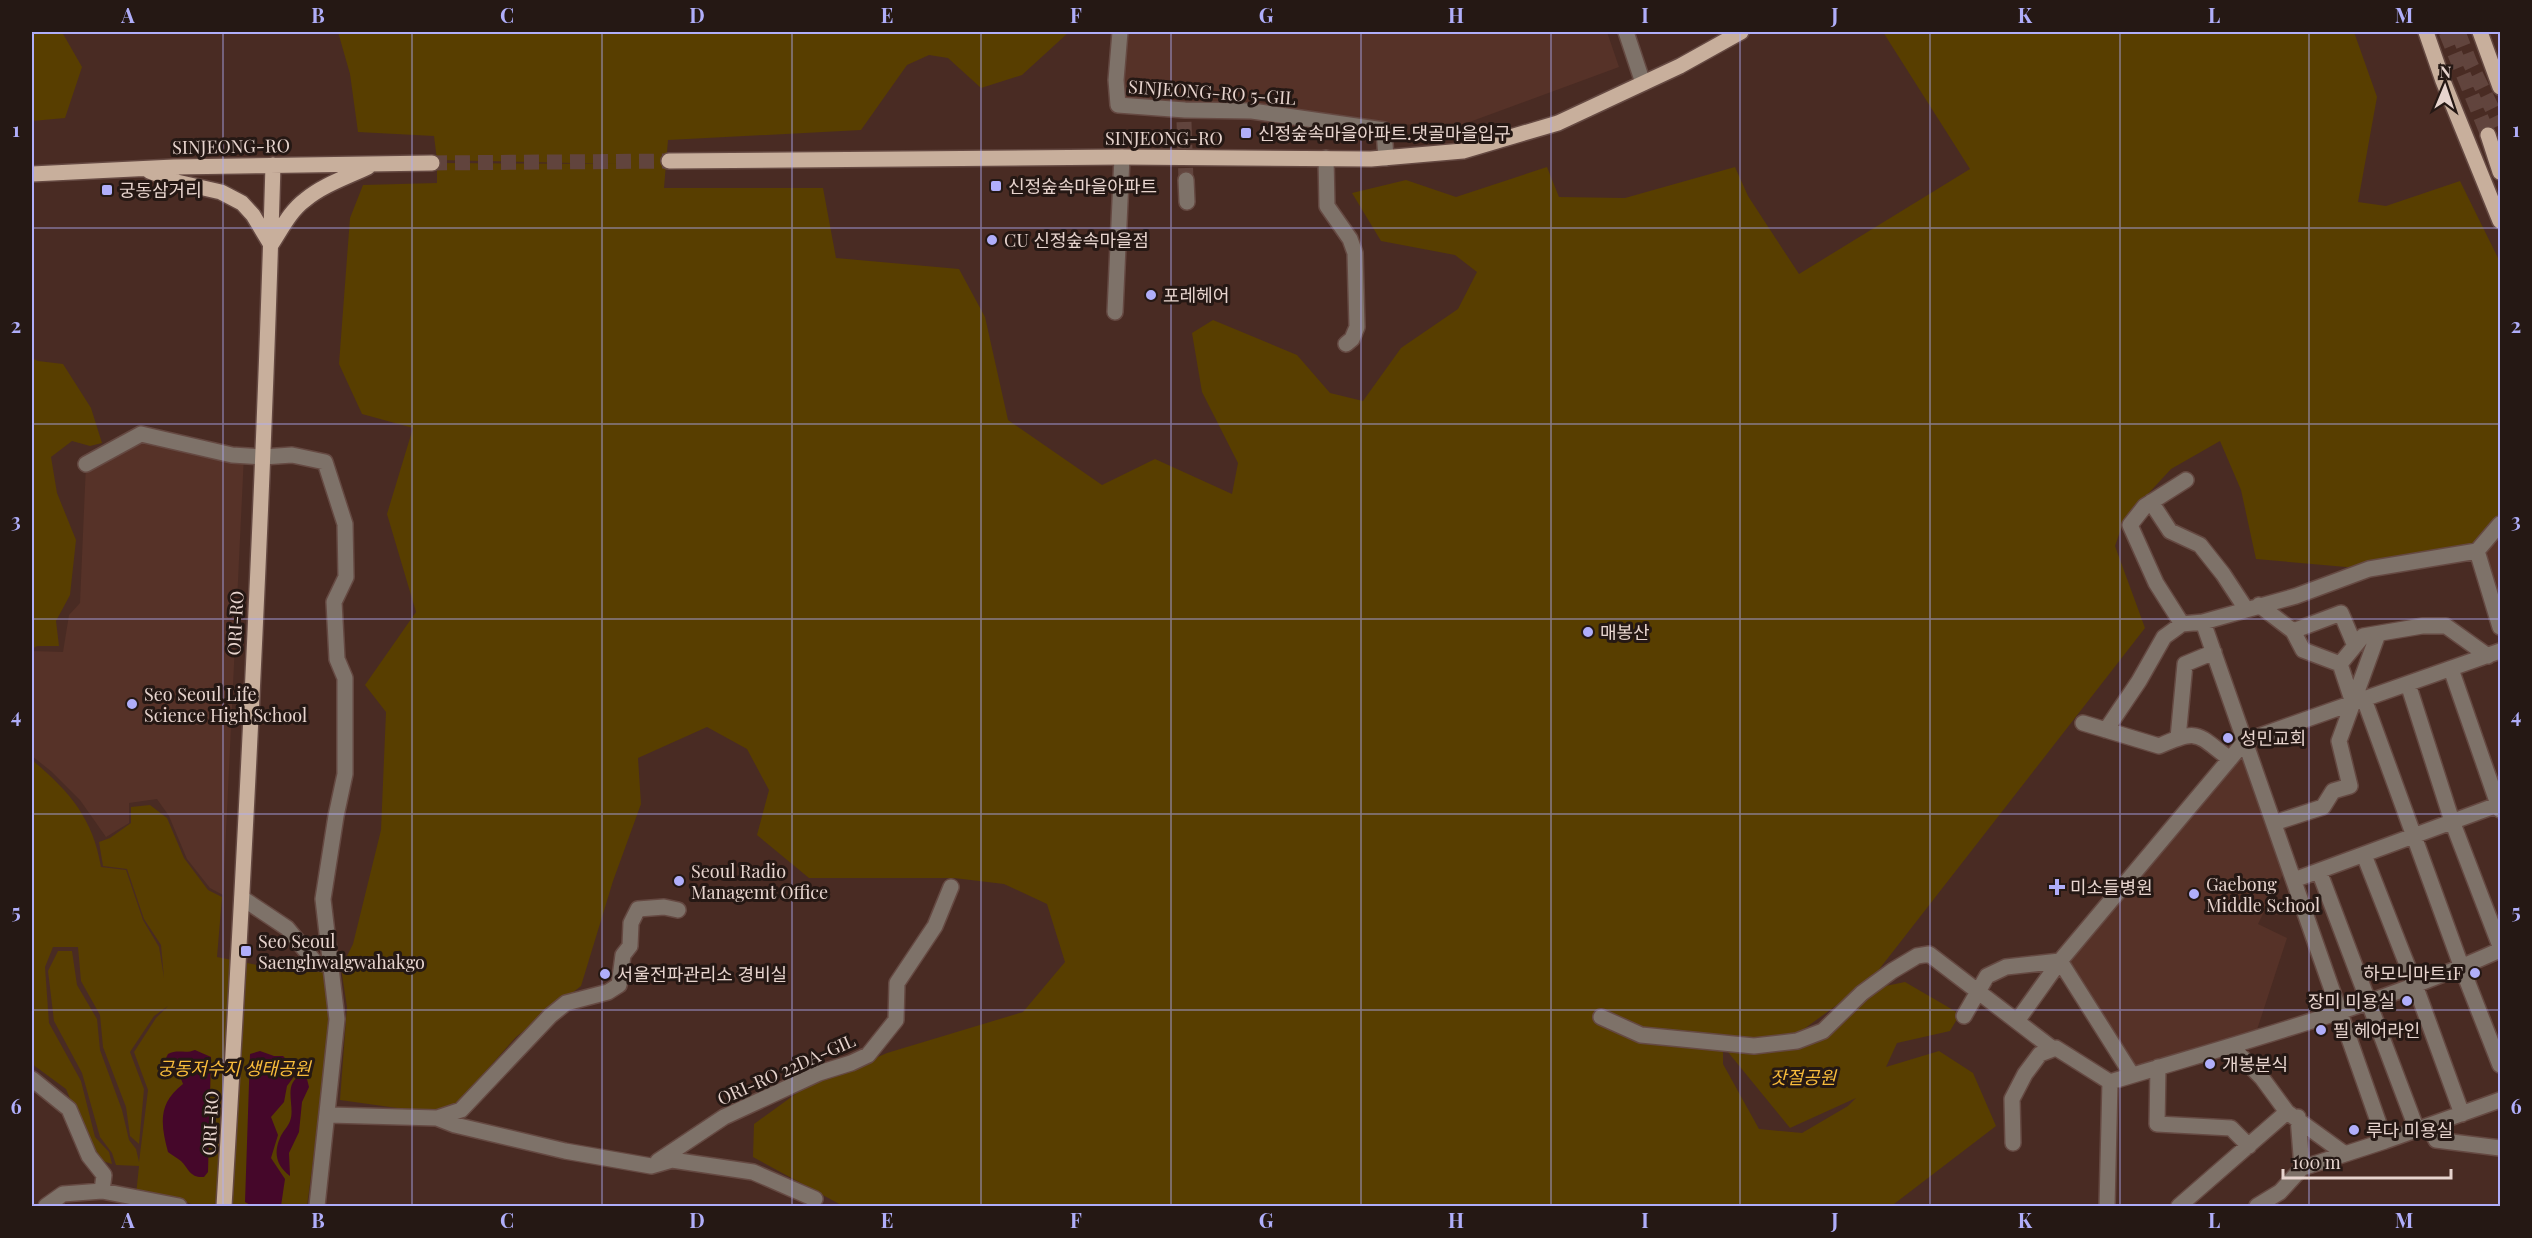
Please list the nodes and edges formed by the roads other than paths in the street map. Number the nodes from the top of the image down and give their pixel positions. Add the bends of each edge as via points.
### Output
1 (1120, 32) edge
2 (1626, 32) edge
3 (1741, 32) edge
4 (2426, 32) edge
5 (2480, 32) edge
6 (1643, 83) junction
7 (2500, 87) edge
8 (2488, 135) tunnel mouth
9 (1122, 157) junction
10 (1326, 158) junction
11 (1386, 158) junction
12 (669, 161) tunnel mouth
13 (376, 164) junction
14 (432, 164) tunnel mouth
15 (273, 165) junction
16 (140, 168) junction
17 (2500, 172) edge
18 (32, 174) edge
19 (1186, 180) tunnel mouth
20 (1187, 202) dead end
21 (2500, 221) edge
22 (271, 245) junction
23 (1115, 312) dead end
24 (1346, 344) dead end
25 (263, 457) junction
26 (86, 464) dead end
27 (2186, 480) dead end
28 (2151, 502) junction
29 (2500, 524) edge
30 (2477, 551) junction
31 (2253, 607) junction
32 (2203, 622) junction
33 (2182, 624) junction
34 (2500, 627) edge
35 (2293, 631) junction
36 (2378, 634) junction
37 (2355, 646) junction
38 (2214, 652) junction
39 (2494, 653) edge
40 (2340, 664) junction
41 (2451, 669) junction
42 (2408, 684) junction
43 (2359, 701) junction
44 (2083, 723) dead end
45 (2106, 729) junction
46 (2178, 738) junction
47 (2245, 741) junction
48 (2230, 759) junction
49 (2500, 806) edge
50 (2452, 821) junction
51 (2274, 824) junction
52 (2413, 836) junction
53 (2364, 855) junction
54 (2319, 871) junction
55 (2294, 880) junction
56 (951, 887) dead end
57 (242, 898) junction
58 (678, 910) dead end
59 (2500, 945) edge
60 (2500, 950) edge
61 (2060, 961) junction
62 (330, 965) junction
63 (2462, 968) junction
64 (2415, 985) junction
65 (1979, 992) junction
66 (2368, 1004) junction
67 (2340, 1014) junction
68 (1964, 1016) dead end
69 (1601, 1017) dead end
70 (2017, 1021) junction
71 (2231, 1046) junction
72 (2054, 1048) junction
73 (2500, 1065) edge
74 (2158, 1067) junction
75 (2132, 1075) junction
76 (32, 1078) edge
77 (2110, 1082) junction
78 (2500, 1100) edge
79 (2293, 1114) junction
80 (2462, 1114) junction
81 (329, 1115) junction
82 (437, 1118) junction
83 (2423, 1128) junction
84 (2385, 1141) junction
85 (2013, 1143) dead end
86 (2249, 1146) junction
87 (2500, 1150) edge
88 (2345, 1154) junction
89 (651, 1166) junction
90 (2302, 1168) junction
91 (102, 1191) junction
92 (815, 1199) dead end
93 (2280, 1199) edge
94 (46, 1206) edge
95 (179, 1206) edge
96 (224, 1206) edge
97 (317, 1206) edge
98 (2107, 1206) edge
99 (2179, 1206) edge
100 (2257, 1206) edge

1 - 11 street, SINJEONG-RO 5-GIL via 1118,105 1185,116 1252,111 1384,130
2 - 6 street
3 - 6 main road, SINJEONG-RO
4 - 21 main road
5 - 7 main road
6 - 11 main road, SINJEONG-RO via 1558,123 1463,151
8 - 17 main road
9 - 10 main road, SINJEONG-RO
9 - 12 main road, SINJEONG-RO
9 - 23 street
10 - 11 main road, SINJEONG-RO
10 - 24 street via 1327,206 1355,253 1357,327
13 - 14 main road, SINJEONG-RO
13 - 15 main road, SINJEONG-RO
13 - 22 main road via 304,200
15 - 16 main road, SINJEONG-RO
15 - 22 main road, ORI-RO
16 - 18 main road, SINJEONG-RO
16 - 22 main road via 236,200 253,215
19 - 20 street
22 - 25 main road, ORI-RO
25 - 26 street via 232,455 141,434
25 - 57 main road, ORI-RO
25 - 62 street via 292,455 325,462 345,524 346,577 334,602 337,659 345,678 345,774 323,899
27 - 28 street
28 - 31 street via 2170,531 2200,545
28 - 33 street via 2130,525 2156,583
29 - 30 street
30 - 31 street via 2369,569
30 - 34 street
31 - 32 street
31 - 35 street
32 - 33 street
32 - 38 street
33 - 45 street via 2164,637
35 - 37 street via 2341,613
35 - 40 street via 2303,650
36 - 37 street via 2362,636
36 - 39 street via 2446,626
36 - 43 street
37 - 40 street
38 - 46 street via 2185,664
38 - 47 street
39 - 41 street
40 - 43 street
41 - 42 street
41 - 49 street
42 - 43 street
42 - 50 street
43 - 47 street
43 - 51 street via 2339,741 2350,786 2333,791 2323,807
43 - 52 street
44 - 45 street
45 - 46 street via 2159,746
46 - 48 street via 2197,735
47 - 48 street
47 - 51 street
48 - 61 street
49 - 50 street
50 - 52 street
50 - 59 street
51 - 55 street
52 - 53 street
52 - 63 street
53 - 54 street
53 - 64 street
54 - 55 street
54 - 66 street
55 - 67 street
56 - 89 street, ORI-RO 22DA-GIL via 935,926 897,983 896,1020 868,1055 724,1117
57 - 62 street via 287,928 315,962
57 - 96 main road, ORI-RO
58 - 82 street via 638,909 630,946 623,955 620,985 566,1003 461,1110
60 - 63 street
61 - 65 street via 2006,967 1987,976
61 - 70 street
61 - 75 street
62 - 81 street via 338,1019
63 - 64 street
63 - 73 street
64 - 66 street
64 - 80 street
65 - 68 street
65 - 69 street via 1929,954 1917,956 1892,971 1862,993 1823,1031 1797,1041 1754,1046 1641,1035
65 - 70 street
66 - 67 street
66 - 83 street
67 - 71 street
67 - 84 street
70 - 72 street
71 - 74 street
71 - 79 street
72 - 77 street
72 - 85 street via 2040,1054 2012,1099
74 - 75 street
74 - 86 street via 2157,1124 2231,1128
75 - 77 street
76 - 91 street via 69,1109 89,1156 104,1175
77 - 98 street
78 - 80 street
79 - 86 street
79 - 88 street
79 - 90 street
80 - 83 street
81 - 82 street
81 - 97 street
82 - 89 street via 543,1146
83 - 84 street
83 - 87 street via 2436,1140
84 - 88 street
86 - 99 street
88 - 90 street
89 - 92 street via 672,1160 753,1172
90 - 93 street
91 - 94 street via 63,1194
91 - 95 street
93 - 100 street

